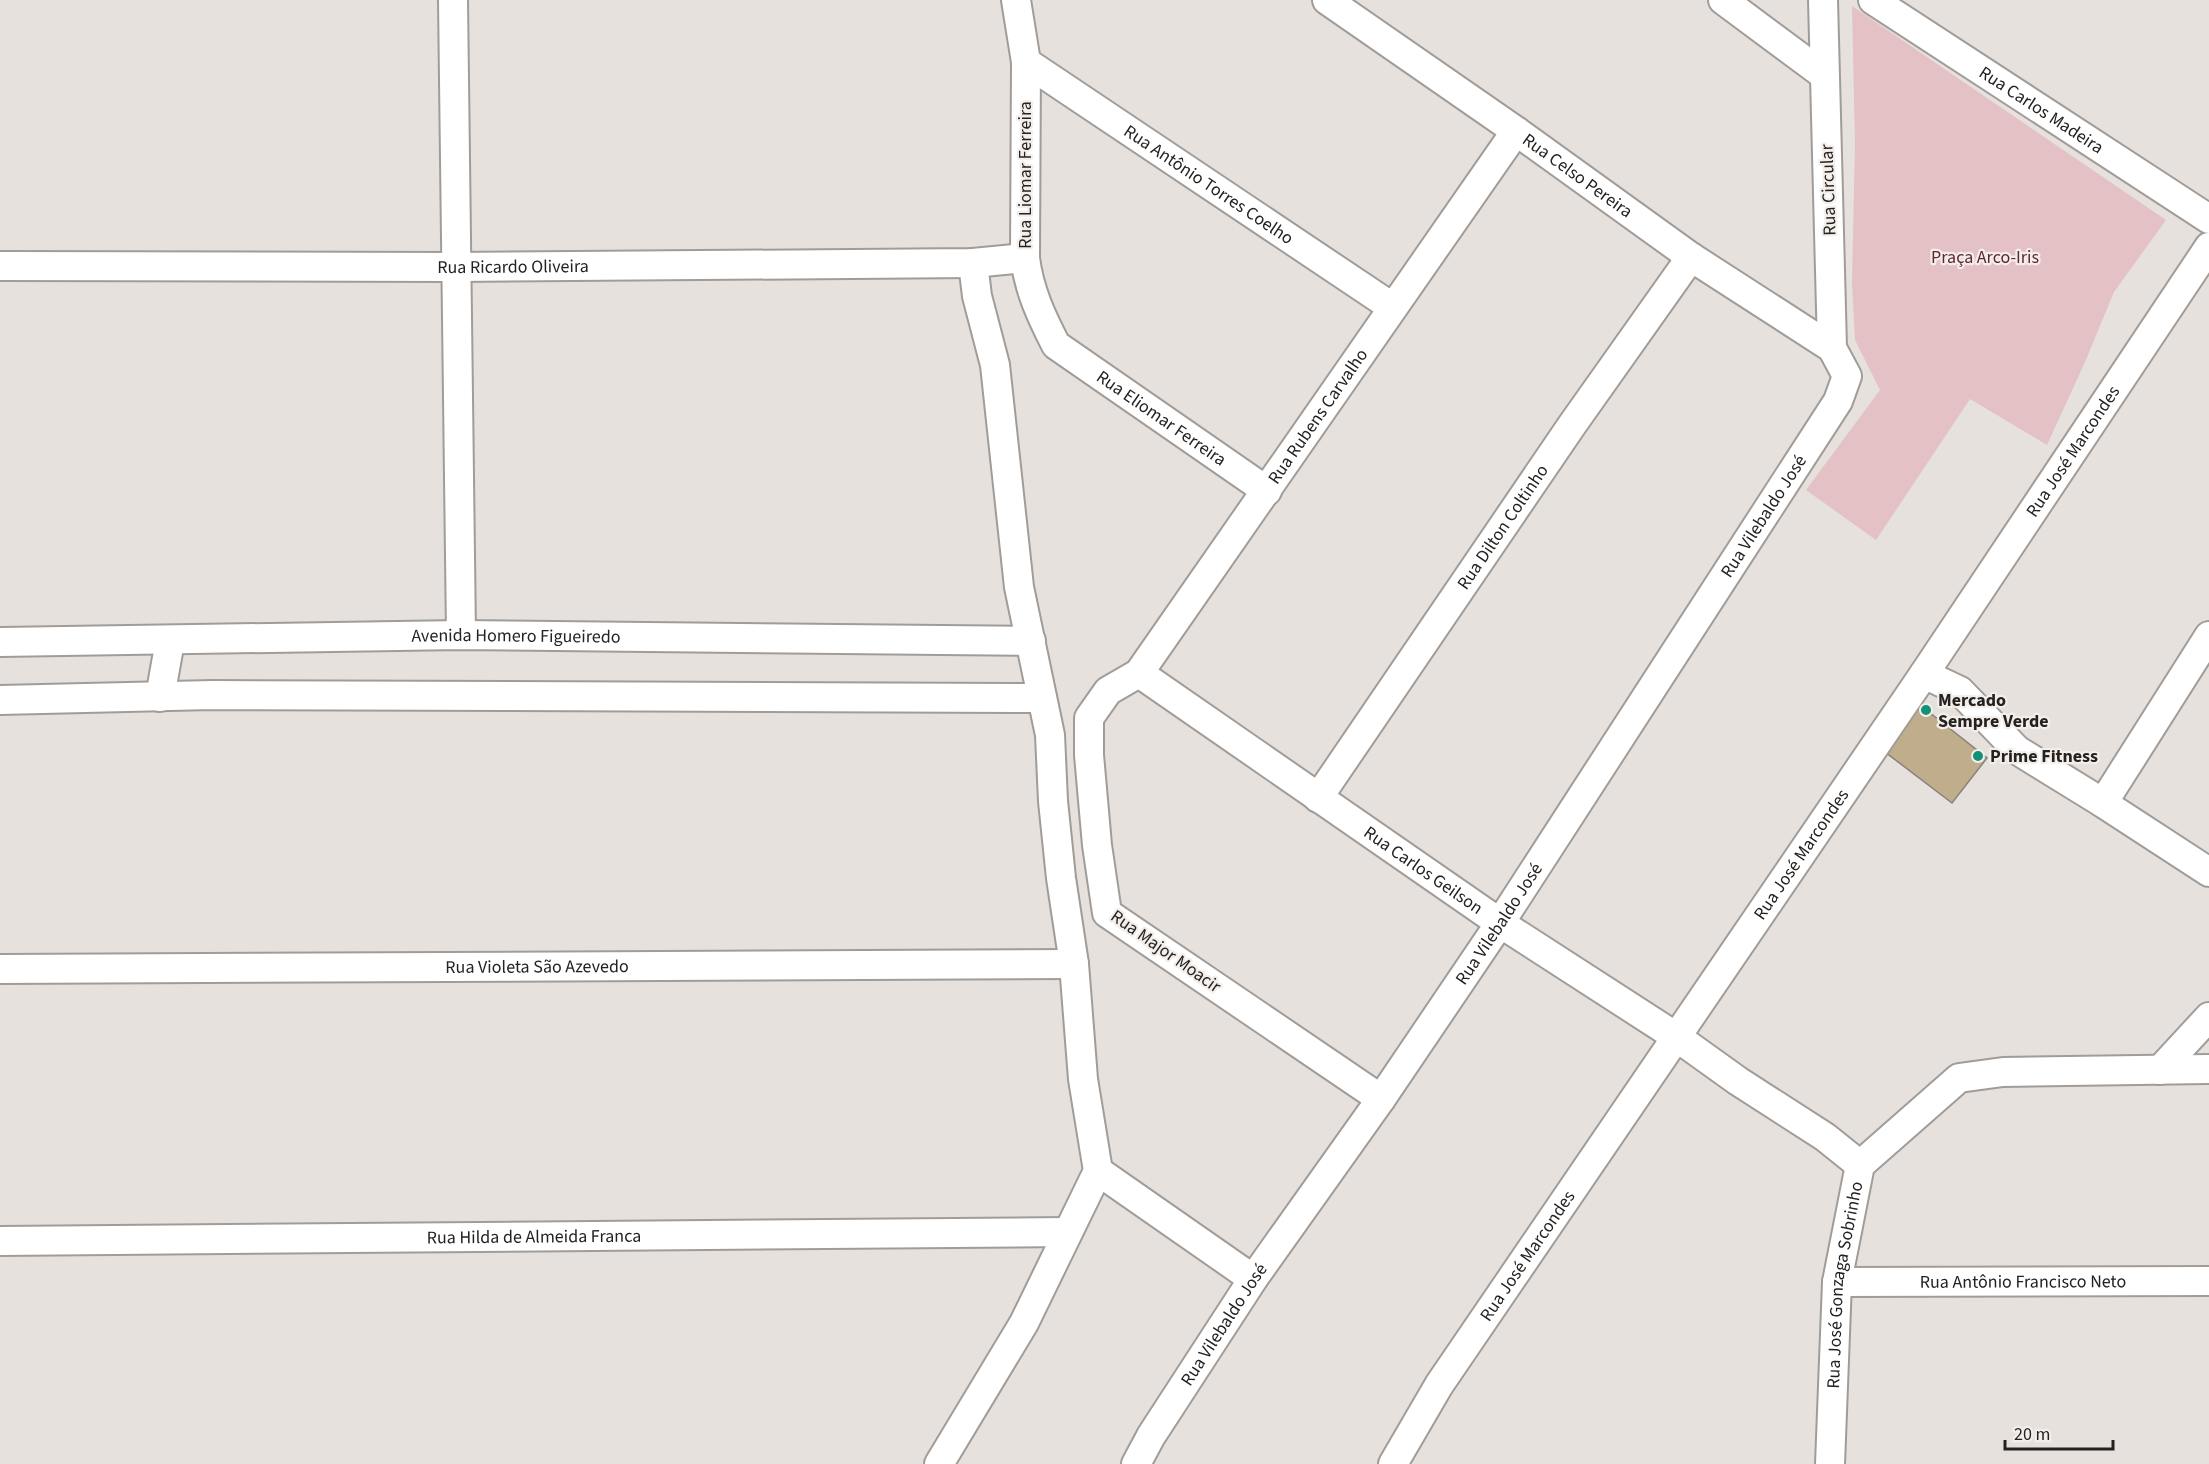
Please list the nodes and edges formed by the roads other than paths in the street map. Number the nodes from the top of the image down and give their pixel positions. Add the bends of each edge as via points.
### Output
1 (453, 0) edge
2 (1016, 0) edge
3 (1327, 0) edge
4 (1724, 0) edge
5 (1823, 0) edge
6 (1873, 0) edge
7 (1026, 62) junction
8 (1824, 75) junction
9 (1516, 131) junction
10 (2209, 219) edge
11 (2209, 247) edge
12 (1691, 257) junction
13 (1025, 258) junction
14 (973, 262) junction
15 (0, 266) edge
16 (455, 267) junction
17 (1392, 307) junction
18 (1056, 345) joint
19 (1832, 348) junction
20 (1848, 376) joint
21 (1267, 490) junction
22 (461, 635) junction
23 (2209, 636) edge
24 (170, 641) junction
25 (1031, 641) junction
26 (0, 642) edge
27 (1139, 673) junction
28 (1924, 674) junction
29 (1108, 691) joint
30 (160, 697) junction
31 (1042, 698) junction
32 (0, 700) edge
33 (1318, 798) junction
34 (2103, 802) junction
35 (2209, 872) edge
36 (1500, 923) junction
37 (1074, 964) junction
38 (0, 969) edge
39 (2204, 1023) edge
40 (1678, 1038) junction
41 (2209, 1069) edge
42 (2160, 1070) junction
43 (1381, 1099) junction
44 (1856, 1162) junction
45 (1098, 1171) junction
46 (1068, 1232) junction
47 (0, 1241) edge
48 (1253, 1280) junction
49 (2209, 1281) edge
50 (1837, 1282) junction
51 (939, 1464) edge
52 (1136, 1464) edge
53 (1393, 1464) edge
54 (1830, 1464) edge

1 - 16 street
2 - 7 street, Rua Liomar Ferreira
3 - 9 street, Rua Celso Pereira
4 - 8 street
5 - 8 street, Rua Circular
6 - 10 street, Rua Carlos Madeira
7 - 13 street, Rua Liomar Ferreira
7 - 17 street, Rua Antônio Torres Coelho
8 - 19 street, Rua Circular
9 - 12 street, Rua Celso Pereira
9 - 17 street, Rua Rubens Carvalho
11 - 28 street, Rua José Marcondes
12 - 19 street, Rua Celso Pereira
12 - 33 street, Rua Dilton Coltinho
13 - 14 street, Rua Ricardo Oliveira
13 - 18 street, Rua Liomar Ferreira via 1027,280
14 - 16 street, Rua Ricardo Oliveira
14 - 25 street via 977,296 995,365 1019,587
15 - 16 street, Rua Ricardo Oliveira
16 - 22 street
17 - 21 street, Rua Rubens Carvalho
18 - 21 street, Rua Eliomar Ferreira
19 - 20 street, Rua Circular
20 - 36 street, Rua Vilebaldo José via 1838,400
21 - 27 street, Rua Rubens Carvalho
22 - 24 street, Avenida Homero Figueiredo
22 - 25 street, Avenida Homero Figueiredo
23 - 34 street
24 - 26 street, Avenida Homero Figueiredo
24 - 30 street
25 - 31 street
27 - 29 street, Rua Rubens Carvalho
27 - 33 street, Rua Carlos Geilson
28 - 34 street via 1960,691 2017,750
28 - 40 street, Rua José Marcondes
29 - 43 street, Rua Major Moacir via 1089,718 1097,846 1107,913
30 - 31 street
30 - 32 street
31 - 37 street via 1050,735 1061,878
33 - 36 street, Rua Carlos Geilson
34 - 35 street
36 - 40 street, Rua Carlos Geilson
36 - 43 street, Rua Vilebaldo José
37 - 38 street, Rua Violeta São Azevedo
37 - 45 street via 1083,1079
39 - 42 street
40 - 44 street, Rua Carlos Geilson
40 - 53 street, Rua José Marcondes via 1439,1386
41 - 42 street, Rua José Gonzaga Sobrinho
42 - 44 street, Rua José Gonzaga Sobrinho via 2002,1072 1959,1078
43 - 48 street, Rua Vilebaldo José
44 - 50 street, Rua José Gonzaga Sobrinho
45 - 46 street
45 - 48 street
46 - 47 street, Rua Hilda de Almeida Franca
46 - 51 street via 1024,1323
48 - 52 street, Rua Vilebaldo José
49 - 50 street, Rua Antônio Francisco Neto
50 - 54 street, Rua José Gonzaga Sobrinho

